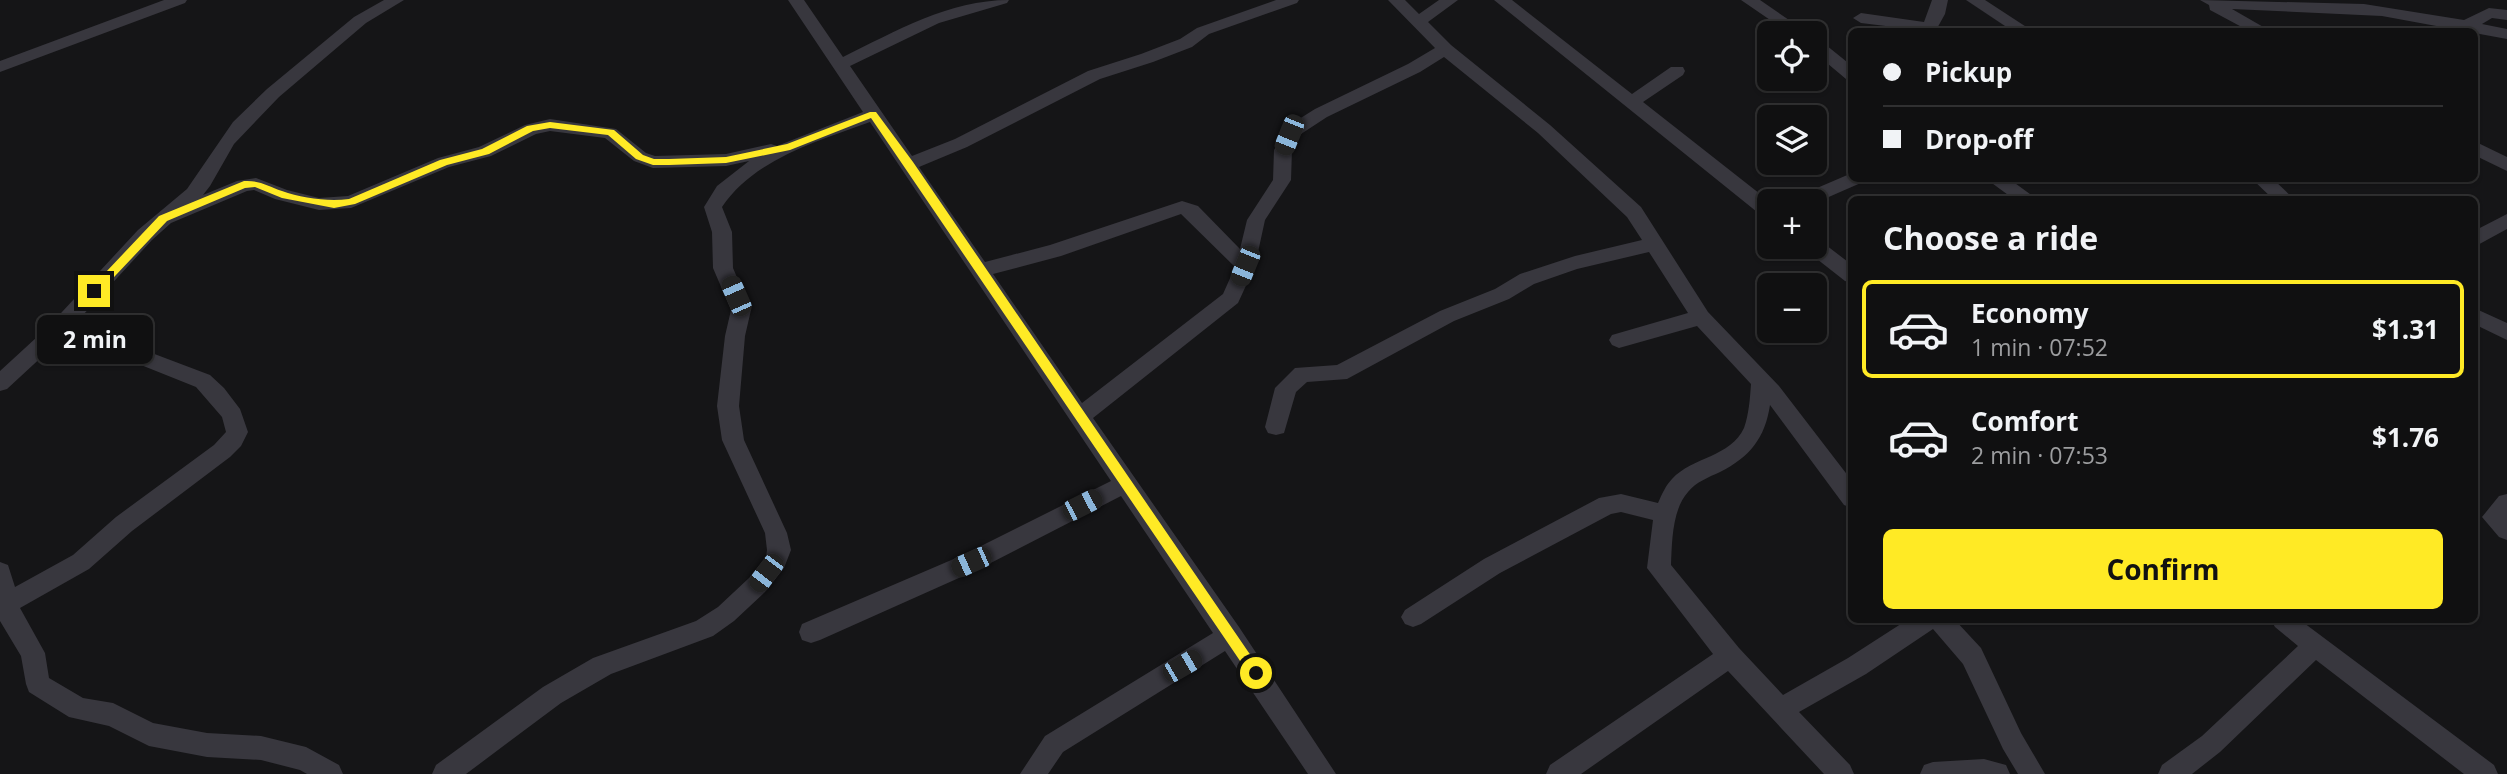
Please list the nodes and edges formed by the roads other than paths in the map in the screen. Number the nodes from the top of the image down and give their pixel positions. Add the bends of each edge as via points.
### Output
1 (179, 0) edge
2 (396, 0) edge
3 (796, 0) edge
4 (1001, 0) edge
5 (1291, 0) edge
6 (1396, 0) edge
7 (1450, 0) edge
8 (1502, 0) edge
9 (1749, 0) edge
10 (1940, 0) edge
11 (1974, 0) edge
12 (2206, 0) edge
13 (2507, 15) edge
14 (1861, 18) dead end
15 (1419, 21) junction
16 (1781, 21) edge
17 (2468, 25) junction
18 (1921, 28) edge
19 (1928, 28) edge
20 (2020, 28) edge
21 (2257, 28) edge
22 (2507, 34) edge
23 (1445, 49) junction
24 (1827, 55) edge
25 (841, 64) junction
26 (0, 67) edge
27 (1677, 71) dead end
28 (1848, 72) edge
29 (1630, 103) junction
30 (873, 114) junction
31 (790, 146) junction
32 (2478, 149) edge
33 (910, 164) junction
34 (2507, 165) edge
35 (1848, 182) edge
36 (2000, 182) edge
37 (2265, 182) edge
38 (1827, 191) edge
39 (2023, 196) edge
40 (2281, 196) edge
41 (1757, 202) edge
42 (163, 219) junction
43 (2507, 220) edge
44 (2478, 238) edge
45 (1654, 243) junction
46 (1827, 256) edge
47 (1245, 266) junction
48 (982, 271) junction
49 (1848, 273) edge
50 (1701, 317) junction
51 (2478, 317) edge
52 (56, 331) junction
53 (2507, 332) edge
54 (1619, 340) dead end
55 (1762, 382) junction
56 (0, 383) edge
57 (1081, 416) junction
58 (1276, 427) dead end
59 (1127, 483) junction
60 (1848, 494) edge
61 (2507, 503) edge
62 (1666, 514) junction
63 (2507, 530) edge
64 (0, 572) edge
65 (7, 604) junction
66 (1413, 617) dead end
67 (1922, 623) edge
68 (1943, 623) edge
69 (2287, 623) edge
70 (811, 632) dead end
71 (1230, 635) junction
72 (2315, 645) junction
73 (1730, 656) junction
74 (1780, 710) junction
75 (330, 774) edge
76 (445, 774) edge
77 (1033, 774) edge
78 (1323, 774) edge
79 (1559, 774) edge
80 (1840, 774) edge
81 (1933, 774) edge
82 (1997, 774) edge
83 (2032, 774) edge
84 (2171, 774) edge
85 (2485, 774) edge

1 - 26 street
2 - 42 street via 360,20 273,93 239,126 204,183
3 - 25 street
4 - 25 street via 933,20
5 - 33 street via 1094,75
6 - 15 street
7 - 15 street
8 - 29 street
9 - 16 street
10 - 19 street
11 - 20 street
12 - 17 street via 2363,9
12 - 21 street
13 - 17 street via 2489,13
14 - 18 street
15 - 23 street
17 - 22 street
23 - 45 street via 1610,190 1633,212
23 - 47 street via 1321,113 1289,135 1283,150 1282,180 1256,220
24 - 28 street
25 - 30 street
27 - 29 street
29 - 41 street
30 - 31 street
30 - 33 street
31 - 42 street via 726,160 653,162 610,133 550,125 531,129 485,152 444,162 351,202 319,204 256,184 244,185
31 - 76 street via 737,176 719,193 713,207 722,232 723,268 741,310 728,406 733,440 776,533 776,561 757,585 705,629 602,666 552,695
32 - 34 street
33 - 48 street
35 - 38 street
36 - 39 street
37 - 40 street
42 - 52 street
43 - 44 street
45 - 50 street
45 - 58 street via 1527,279 1340,373 1302,374 1286,388
46 - 49 street
47 - 48 street via 1182,207
47 - 57 street via 1231,298
48 - 57 street
50 - 54 street
50 - 55 street
51 - 53 street
52 - 56 street
52 - 65 street via 121,349 203,381 232,415 237,432 222,451 81,562
55 - 60 street
55 - 62 street via 1751,435 1734,454 1686,478
57 - 59 street
59 - 70 street via 971,562
59 - 71 street
61 - 63 street via 2493,517
62 - 66 street via 1621,503 1607,505 1492,566
62 - 73 street via 1659,568
64 - 65 street
65 - 75 street via 33,653 38,684 78,709 113,715 149,734 207,745 261,748 306,759
67 - 74 street
68 - 83 street via 1972,656
69 - 72 street
71 - 77 street via 1054,744
71 - 78 street
72 - 84 street via 2211,744
72 - 85 street
73 - 74 street
73 - 79 street
74 - 80 street
81 - 82 street

